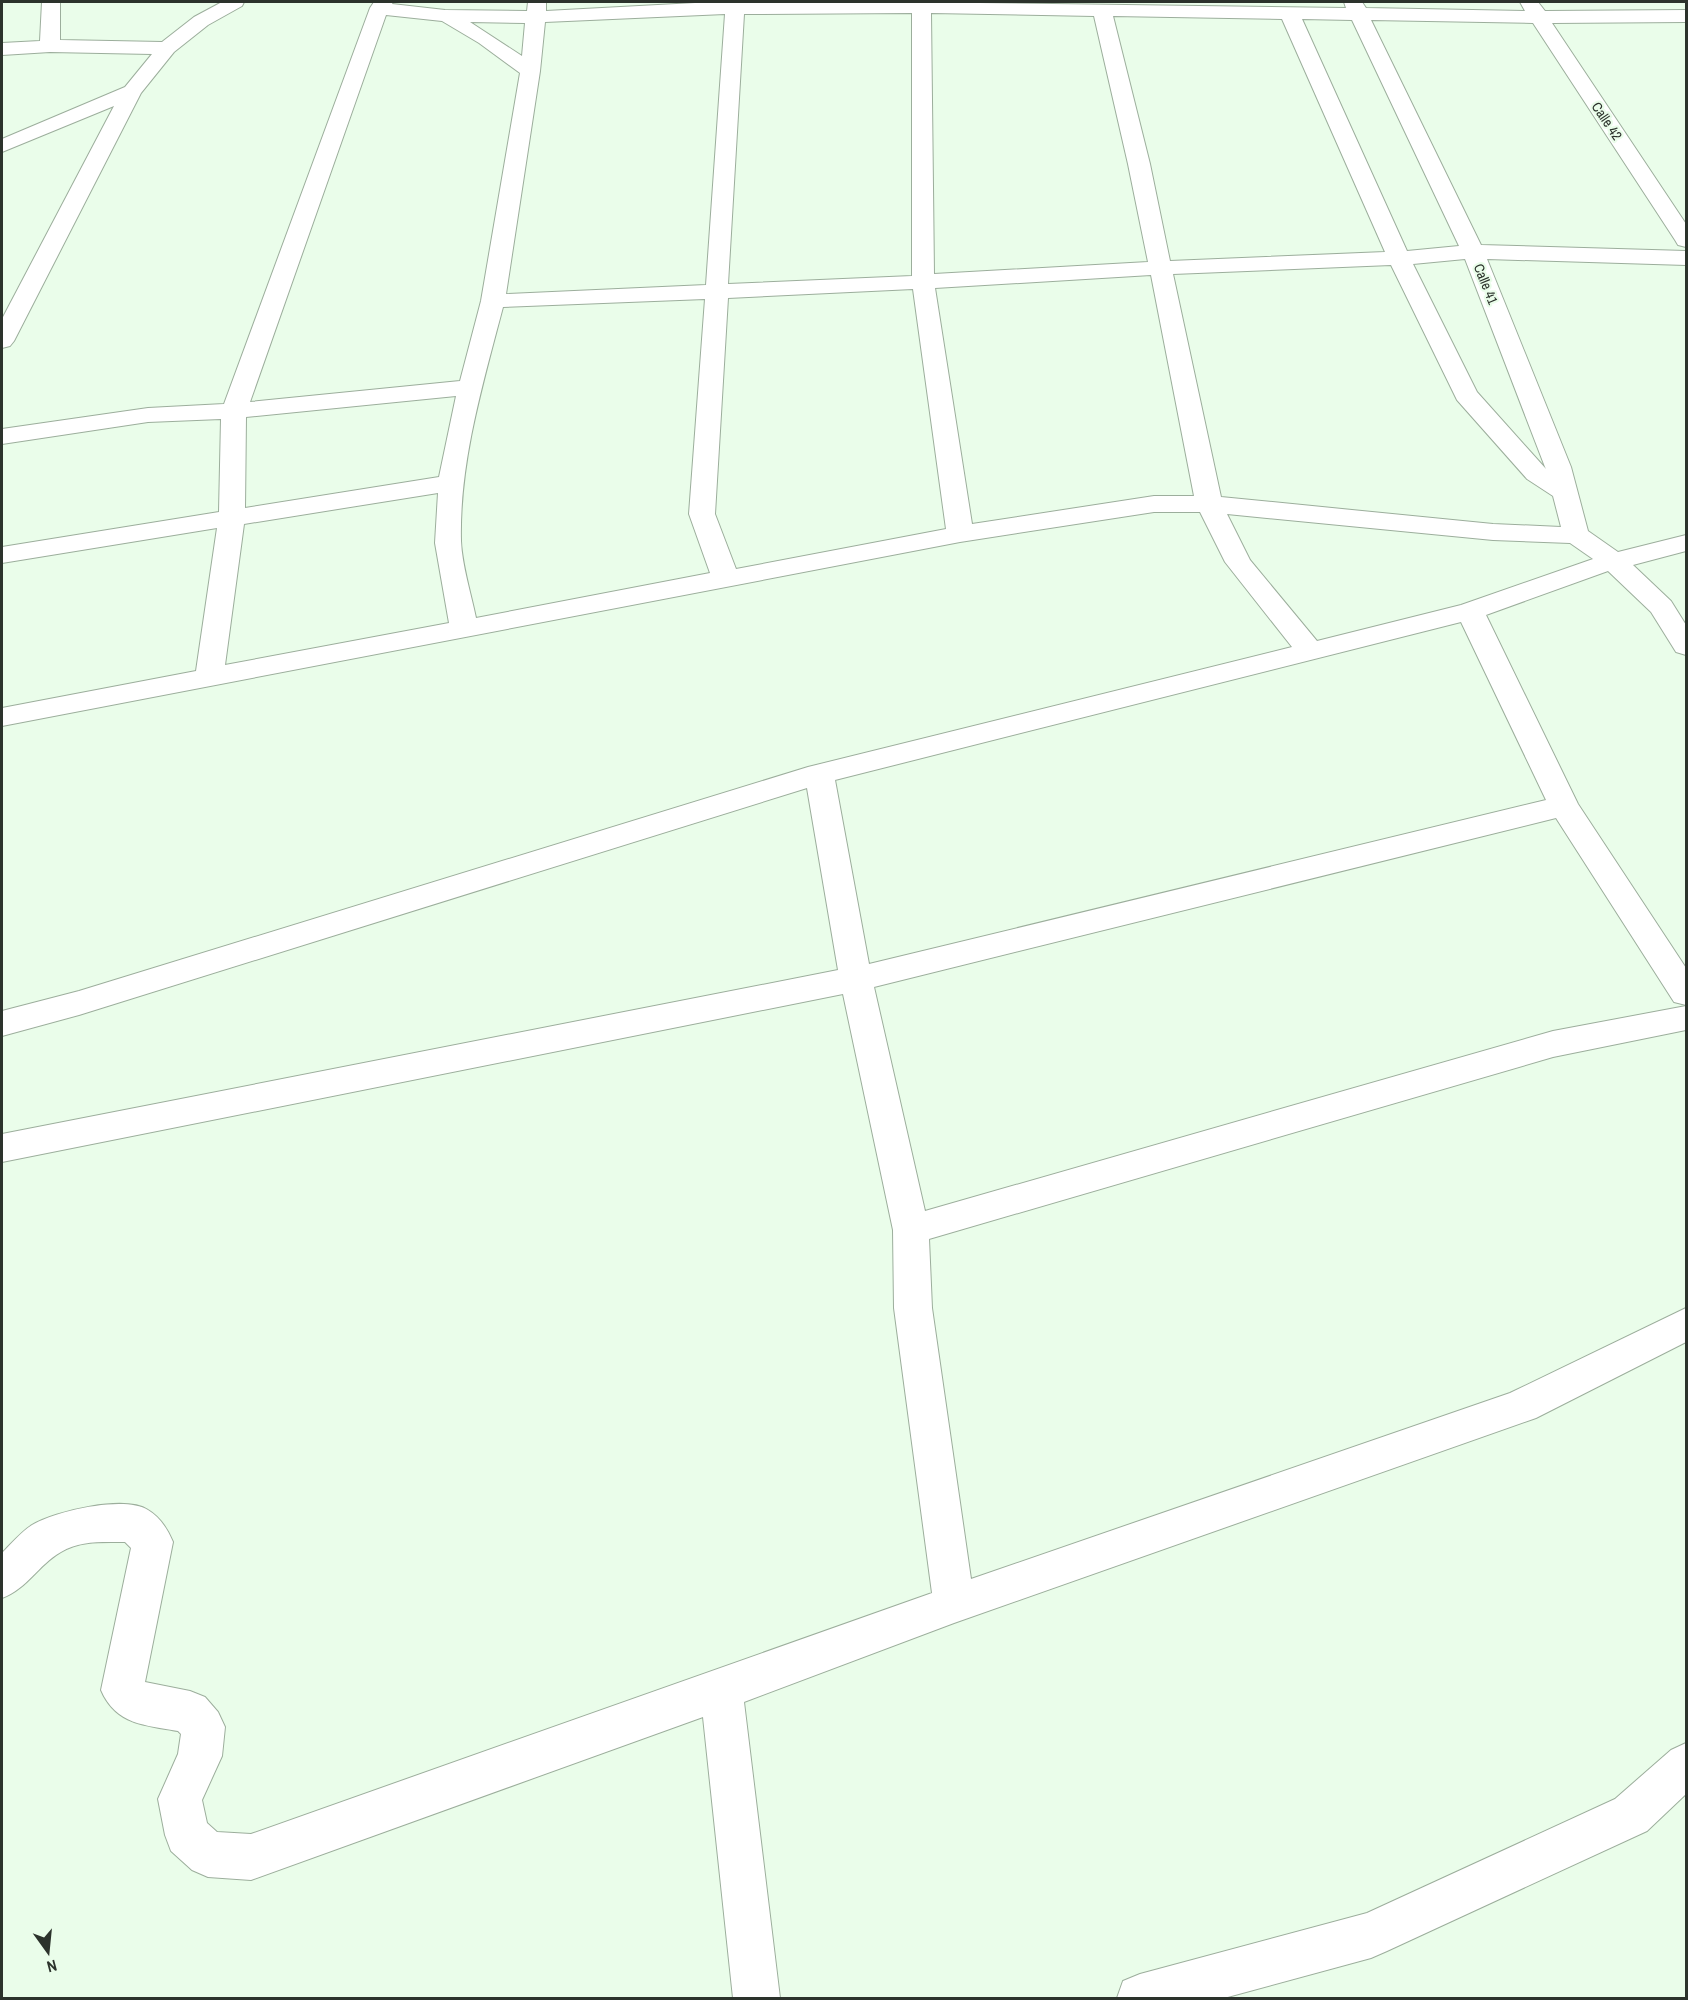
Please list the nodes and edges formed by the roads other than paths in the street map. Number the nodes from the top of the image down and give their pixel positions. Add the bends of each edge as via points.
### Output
1 (51, 2) edge
2 (234, 2) edge
3 (382, 4) edge
4 (695, 5) edge
5 (875, 5) edge
6 (1063, 5) edge
7 (1246, 6) edge
8 (1356, 7) edge
9 (921, 8) junction
10 (536, 9) edge
11 (735, 9) junction
12 (1102, 9) junction
13 (1533, 9) edge
14 (1289, 12) junction
15 (445, 16) junction
16 (1686, 16) edge
17 (50, 46) junction
18 (167, 48) junction
19 (2, 49) edge
20 (530, 71) junction
21 (132, 91) junction
22 (2, 146) edge
23 (1686, 240) edge
24 (1473, 252) junction
25 (1399, 258) junction
26 (1686, 258) edge
27 (1160, 268) junction
28 (923, 282) junction
29 (715, 292) junction
30 (493, 301) junction
31 (2, 341) edge
32 (470, 387) junction
33 (234, 411) junction
34 (2, 436) edge
35 (451, 483) junction
36 (1563, 491) junction
37 (1209, 504) junction
38 (232, 517) junction
39 (960, 534) junction
40 (1576, 535) junction
41 (1686, 543) edge
42 (2, 555) edge
43 (1613, 561) junction
44 (726, 579) junction
45 (1470, 610) junction
46 (464, 629) junction
47 (1686, 645) edge
48 (1310, 651) junction
49 (210, 678) junction
50 (2, 717) edge
51 (819, 774) junction
52 (1564, 806) junction
53 (856, 979) junction
54 (1686, 993) edge
55 (1686, 1018) edge
56 (2, 1023) edge
57 (2, 1148) edge
58 (911, 1230) junction
59 (1686, 1324) edge
60 (2, 1580) edge
61 (954, 1604) junction
62 (721, 1690) junction
63 (1686, 1765) edge
64 (757, 1998) edge
65 (1140, 1998) edge

1 - 17 street
2 - 18 street via 201,21
3 - 15 street
3 - 33 street
4 - 10 street
4 - 11 street
5 - 9 street
5 - 11 street
6 - 9 street
6 - 12 street
7 - 12 street
7 - 14 street
8 - 13 street
8 - 14 street
8 - 24 street, Calle 41
9 - 28 street
10 - 15 street
10 - 20 street
11 - 29 street
12 - 27 street
13 - 16 street
13 - 23 street, Calle 42
14 - 25 street
15 - 20 street
17 - 18 street
17 - 19 street
18 - 21 street
20 - 30 street
21 - 22 street
21 - 31 street
24 - 25 street
24 - 26 street
24 - 36 street, Calle 41 via 1558,467
25 - 27 street
25 - 36 street via 1466,395 1536,474
27 - 28 street
27 - 37 street
28 - 29 street
28 - 39 street
29 - 30 street
29 - 44 street via 702,514
30 - 32 street
32 - 33 street
32 - 35 street
33 - 34 street via 148,415
33 - 38 street
35 - 38 street
35 - 46 street via 448,543
36 - 40 street, Calle 41
37 - 39 street via 1154,504
37 - 40 street via 1493,532
37 - 48 street via 1238,562
38 - 42 street
38 - 49 street
39 - 44 street
40 - 43 street
41 - 43 street
43 - 45 street
43 - 47 street via 1661,607
44 - 46 street
45 - 48 street
45 - 52 street
46 - 49 street
48 - 51 street
49 - 50 street
51 - 53 street
51 - 56 street
52 - 53 street
52 - 54 street
53 - 57 street
53 - 58 street
55 - 58 street via 1552,1044
58 - 61 street via 913,1308
59 - 61 street via 1522,1406
60 - 62 street via 48,1538 88,1524 134,1523 153,1542 122,1690 138,1703 190,1712 203,1727 200,1756 180,1800 187,1835 208,1854 251,1857
61 - 62 street
62 - 64 street
63 - 65 street via 1631,1815 1371,1935

